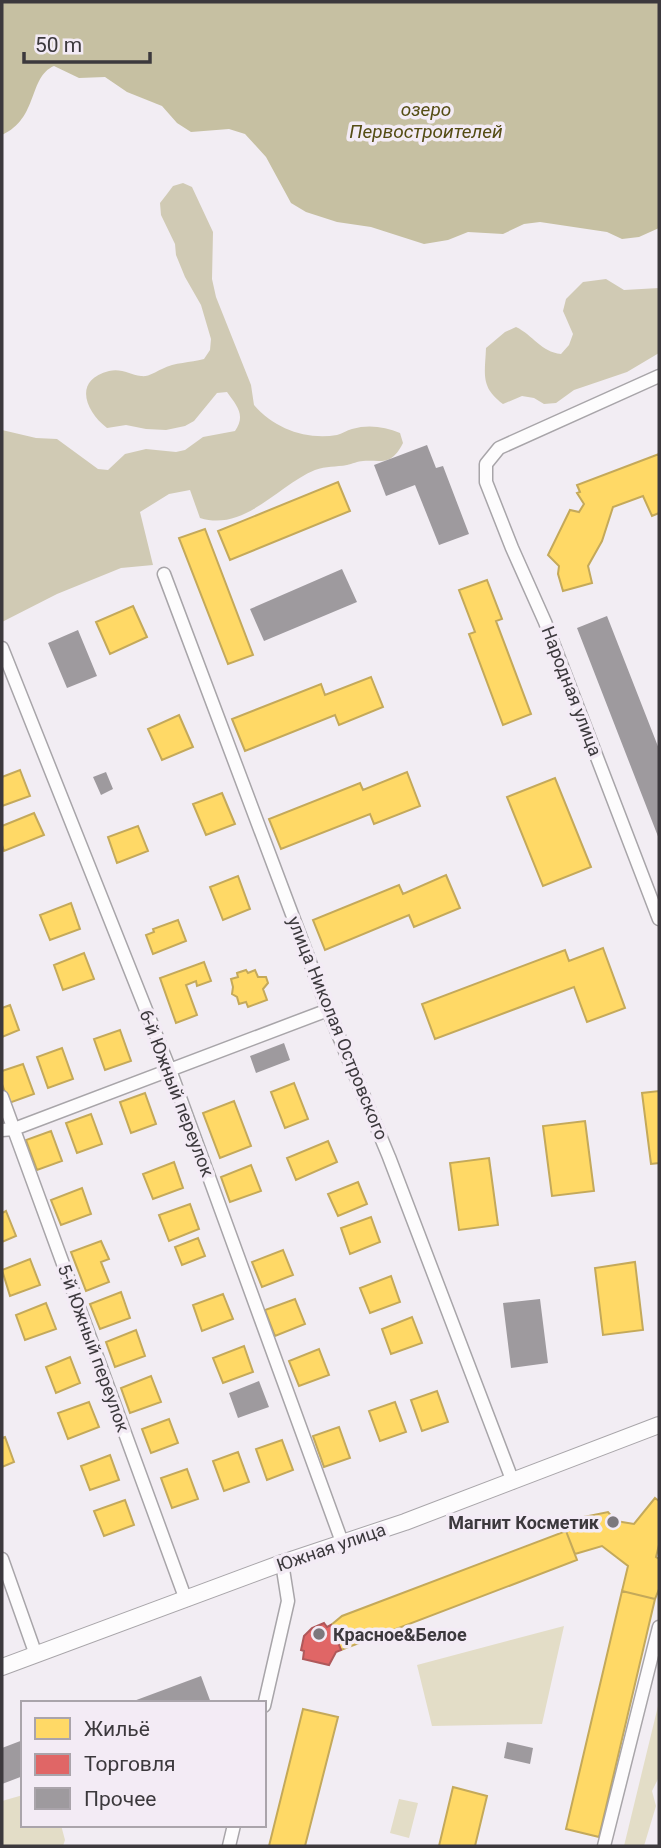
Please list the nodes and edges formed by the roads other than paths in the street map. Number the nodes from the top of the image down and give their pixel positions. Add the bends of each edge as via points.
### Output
1 (659, 376) edge
2 (164, 575) dead end
3 (2, 648) edge
4 (659, 919) edge
5 (328, 1010) junction
6 (170, 1070) junction
7 (2, 1097) edge
8 (8, 1129) edge
9 (659, 1425) edge
10 (513, 1482) junction
11 (342, 1542) junction
12 (2, 1559) edge
13 (282, 1563) junction
14 (186, 1600) junction
15 (659, 1627) edge
16 (36, 1655) junction
17 (2, 1667) edge
18 (265, 1701) edge
19 (234, 1827) edge
20 (229, 1846) edge
21 (604, 1846) edge

1 - 4 street, Народная улица via 499,448 486,464 486,482
2 - 5 street, улица Николая Островского
3 - 6 street, 6-й Южный переулок
5 - 6 street
5 - 10 street, улица Николая Островского
6 - 8 street
6 - 11 street, 6-й Южный переулок
7 - 8 street, 5-й Южный переулок
8 - 14 street, 5-й Южный переулок
9 - 10 street, Южная улица
10 - 11 street, Южная улица
11 - 13 street, Южная улица
12 - 16 street
13 - 14 street, Южная улица
13 - 18 street via 288,1601
14 - 16 street, Южная улица
15 - 21 street
16 - 17 street, Южная улица
19 - 20 street

